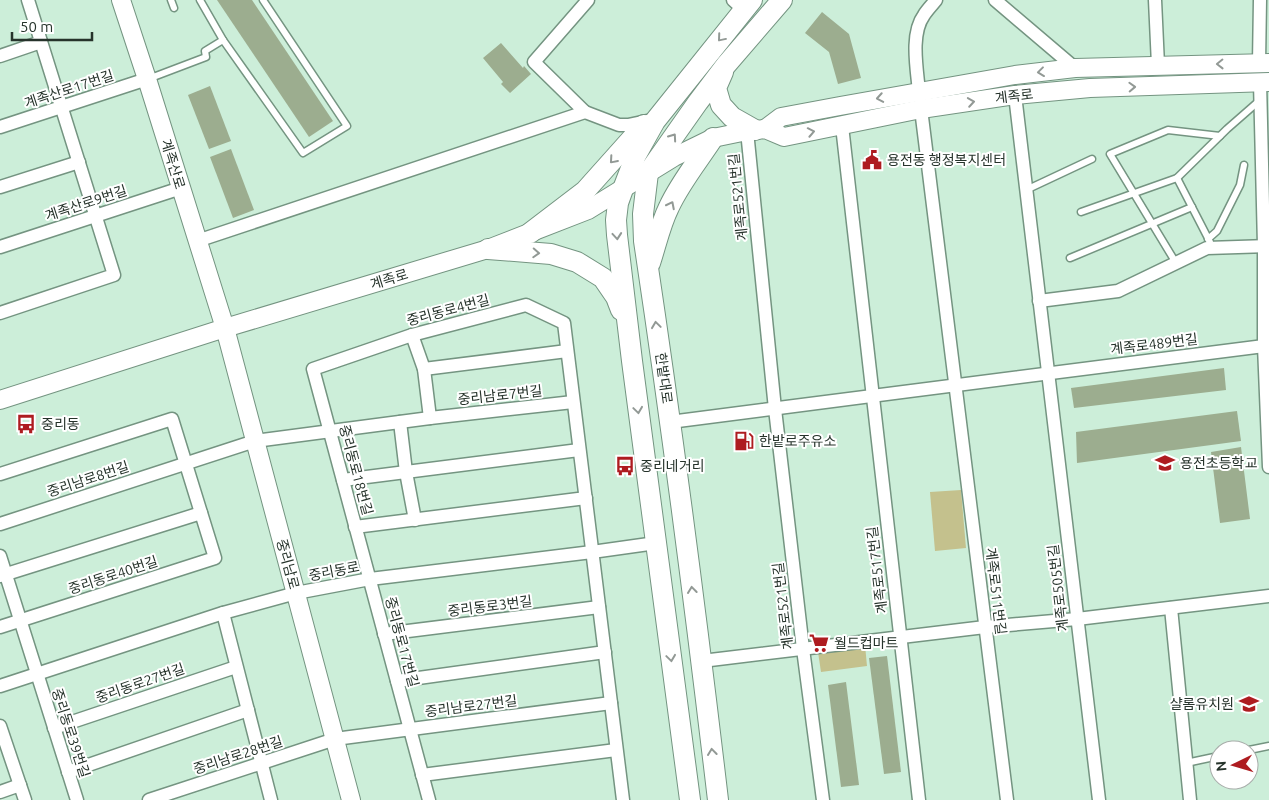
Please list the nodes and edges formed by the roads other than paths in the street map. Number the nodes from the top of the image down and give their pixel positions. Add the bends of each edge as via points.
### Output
1 (28, 0) edge
2 (121, 0) edge
3 (171, 0) edge
4 (200, 0) edge
5 (263, 0) edge
6 (588, 0) edge
7 (782, 0) edge
8 (936, 0) edge
9 (996, 0) edge
10 (1155, 0) edge
11 (1260, 0) edge
12 (743, 3) edge
13 (174, 8) dead end
14 (223, 40) junction
15 (41, 42) junction
16 (0, 56) edge
17 (1264, 63) edge
18 (726, 65) junction
19 (1158, 65) junction
20 (1074, 68) junction
21 (147, 79) junction
22 (1265, 82) edge
23 (682, 87) junction
24 (919, 92) junction
25 (1014, 95) junction
26 (1260, 101) junction
27 (62, 107) junction
28 (921, 109) junction
29 (585, 112) junction
30 (647, 121) junction
31 (842, 126) junction
32 (0, 127) edge
33 (755, 130) junction
34 (1220, 136) junction
35 (712, 138) junction
36 (1092, 159) dead end
37 (79, 162) junction
38 (1244, 165) dead end
39 (648, 172) junction
40 (1177, 178) junction
41 (0, 187) edge
42 (181, 188) junction
43 (623, 189) junction
44 (1026, 190) junction
45 (1134, 194) junction
46 (1192, 208) junction
47 (1081, 212) dead end
48 (96, 216) junction
49 (1152, 224) junction
50 (530, 233) junction
51 (197, 241) junction
52 (1210, 244) junction
53 (1266, 246) edge
54 (0, 247) edge
55 (488, 249) junction
56 (1070, 258) dead end
57 (1176, 263) junction
58 (648, 267) junction
59 (1039, 301) junction
60 (0, 313) edge
61 (224, 328) junction
62 (412, 335) junction
63 (1264, 346) junction
64 (567, 352) junction
65 (632, 362) junction
66 (313, 369) joint
67 (424, 369) junction
68 (1048, 372) junction
69 (955, 386) junction
70 (1267, 392) edge
71 (872, 396) junction
72 (0, 400) edge
73 (574, 402) junction
74 (774, 409) junction
75 (430, 418) junction
76 (400, 422) junction
77 (670, 422) junction
78 (329, 431) junction
79 (255, 441) junction
80 (580, 450) junction
81 (186, 464) junction
82 (1269, 468) edge
83 (406, 472) junction
84 (0, 474) edge
85 (343, 480) junction
86 (586, 498) junction
87 (201, 513) junction
88 (415, 520) junction
89 (0, 524) edge
90 (355, 527) junction
91 (656, 543) junction
92 (592, 552) junction
93 (0, 556) edge
94 (3, 575) edge
95 (370, 579) junction
96 (296, 593) junction
97 (1269, 596) edge
98 (599, 607) junction
99 (1171, 608) junction
100 (223, 613) junction
101 (1077, 619) junction
102 (20, 621) junction
103 (0, 627) edge
104 (985, 627) junction
105 (384, 634) junction
106 (900, 638) junction
107 (803, 649) junction
108 (604, 652) junction
109 (702, 661) junction
110 (236, 667) junction
111 (36, 674) junction
112 (397, 682) junction
113 (0, 686) edge
114 (611, 703) junction
115 (248, 710) junction
116 (0, 726) edge
117 (54, 728) junction
118 (410, 729) junction
119 (335, 739) junction
120 (2, 741) edge
121 (616, 750) junction
122 (1209, 758) edge
123 (261, 763) junction
124 (1186, 763) junction
125 (68, 772) junction
126 (422, 775) junction
127 (20, 786) junction
128 (0, 792) edge
129 (25, 800) edge
130 (77, 800) edge
131 (150, 800) edge
132 (271, 800) edge
133 (352, 800) edge
134 (429, 800) edge
135 (620, 800) edge
136 (690, 800) edge
137 (718, 800) edge
138 (824, 800) edge
139 (919, 800) edge
140 (1007, 800) edge
141 (1099, 800) edge
142 (1190, 800) edge

1 - 15 street
2 - 21 main road, 계족산로
3 - 13 lane
4 - 14 lane
5 - 14 lane via 347,126 303,153
6 - 29 street via 534,62
7 - 18 main road, 한밭대로
8 - 24 street via 922,16 916,34
9 - 20 street
10 - 19 street
11 - 17 street
12 -> 23 main road
14 - 21 lane via 205,51 206,58
15 - 16 street
15 - 27 street
17 -> 19 main road, 계족로
18 - 33 main road via 716,88 721,105 732,117
39 -> 18 main road, 한밭대로
19 - 20 main road, 계족로
20 -> 24 main road, 계족로
21 - 27 street, 계족산로17번길
21 - 42 main road, 계족산로
25 -> 22 main road, 계족로 via 1090,88
22 - 26 street
23 - 30 main road via 668,96
23 - 43 main road via 655,121
24 -> 33 main road, 계족로 via 780,117
28 -> 25 main road, 계족로
25 - 44 street, 계족로505번길
26 - 34 lane
26 - 53 street
27 - 32 street, 계족산로17번길
27 - 37 street
28 - 31 main road, 계족로
28 - 69 street, 계족로511번길
29 - 30 street via 619,125
29 - 51 street
30 -> 50 main road via 585,191
33 -> 31 main road, 계족로 via 784,137
31 - 71 street, 계족로517번길
33 - 35 main road, 계족로
33 - 74 street, 계족로521번길
34 - 40 lane
34 - 45 lane via 1168,130 1110,154
35 - 39 main road, 계족로
58 -> 35 main road via 668,207
36 - 44 lane
37 - 41 street
37 - 48 street
38 - 52 lane via 1240,185
39 - 43 main road, 계족로
39 - 58 main road, 한밭대로 via 643,229
40 - 45 lane
40 - 46 lane
42 - 48 street, 계족산로9번길
42 - 51 main road, 계족산로
43 - 50 main road, 계족로 via 588,210
43 -> 65 main road via 616,228
44 - 59 street, 계족로505번길
45 - 47 lane
45 - 49 lane
46 - 49 lane
46 - 52 lane
48 - 54 street, 계족산로9번길
48 - 60 street via 114,275
49 - 56 lane
49 - 57 lane
50 - 55 main road, 계족로
51 - 61 main road, 계족산로
52 - 53 street
52 - 57 street
53 - 63 street
55 - 61 main road, 계족로
55 -> 65 main road via 551,254 577,262 603,278 622,312
57 - 59 street via 1118,291
77 -> 58 main road, 한밭대로
59 - 68 street, 계족로505번길
61 - 72 main road, 계족로
61 - 79 main road, 중리남로
62 - 64 street, 중리동로4번길 via 526,305 564,323
62 - 66 street, 중리동로4번길
62 - 67 street
63 - 68 street, 계족로489번길
63 - 70 street
64 - 67 street
64 - 73 street, 중리동로4번길
65 -> 91 main road
66 - 78 street, 중리동로18번길
67 - 75 street
68 - 69 street
68 - 101 street, 계족로505번길
69 - 71 street
69 - 104 street, 계족로511번길
70 - 82 street
71 - 74 street
71 - 106 street, 계족로517번길
73 - 75 street, 중리남로7번길
73 - 80 street, 중리동로4번길
74 - 77 street
74 - 107 street, 계족로521번길
75 - 76 street, 중리남로7번길
76 - 78 street, 중리남로7번길
76 - 83 street
109 -> 77 main road, 한밭대로
78 - 79 street, 중리남로7번길
78 - 85 street, 중리동로18번길
79 - 81 street, 중리남로8번길
79 - 96 main road, 중리남로
80 - 83 street
80 - 86 street, 중리동로4번길
81 - 84 street via 172,419
81 - 87 street
81 - 89 street, 중리남로8번길
83 - 85 street
83 - 88 street
85 - 90 street, 중리동로18번길
86 - 88 street
86 - 92 street, 중리동로4번길
87 - 94 street
87 - 102 street, 중리동로40번길 via 215,558
88 - 90 street
90 - 95 street, 중리동로18번길
91 - 92 street, 중리동로
91 -> 136 main road
92 - 95 street, 중리동로
92 - 98 street
93 - 94 street
94 - 102 street
95 - 96 street, 중리동로
95 - 105 street, 중리동로17번길
96 - 100 street, 중리동로
96 - 119 main road, 중리남로
97 - 99 street
98 - 105 street, 중리동로3번길
98 - 108 street
99 - 101 street
99 - 124 street
100 - 110 street
100 - 111 street, 중리동로
101 - 104 street
101 - 141 street, 계족로505번길
102 - 103 street, 중리동로40번길
102 - 111 street
104 - 106 street
104 - 140 street, 계족로511번길
105 - 112 street, 중리동로17번길
106 - 107 street
106 - 139 street, 계족로517번길
107 - 109 street
107 - 138 street, 계족로521번길
108 - 112 street
108 - 114 street
137 -> 109 main road, 한밭대로
110 - 115 street
110 - 117 street, 중리동로27번길
111 - 113 street, 중리동로
111 - 117 street, 중리동로39번길
112 - 118 street, 중리동로17번길
114 - 118 street, 중리남로27번길
114 - 121 street
115 - 123 street
115 - 125 street
116 - 120 street
117 - 125 street, 중리동로39번길
118 - 119 street, 중리남로27번길
118 - 126 street, 중리동로17번길
119 - 123 street, 중리남로28번길
119 - 133 main road, 중리남로
120 - 127 street
121 - 126 street
121 - 135 street
122 - 124 lane
123 - 131 street, 중리남로28번길
123 - 132 street
124 - 142 street
125 - 130 street, 중리동로39번길
126 - 134 street, 중리동로17번길
127 - 128 street
127 - 129 street

